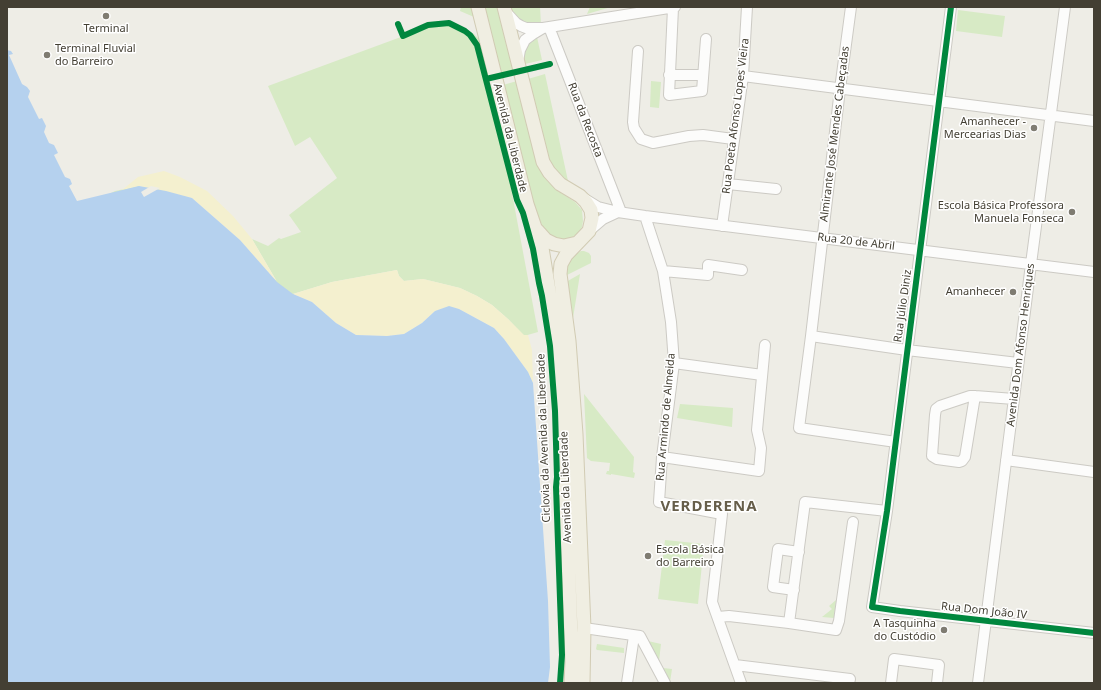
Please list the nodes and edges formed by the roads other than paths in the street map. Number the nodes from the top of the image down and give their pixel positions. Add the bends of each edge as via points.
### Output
1 (478, 7) edge
2 (674, 7) edge
3 (747, 7) edge
4 (851, 7) edge
5 (951, 7) edge
6 (1065, 7) edge
7 (505, 9) edge
8 (546, 28) junction
9 (706, 39) dead end
10 (638, 51) dead end
11 (518, 62) junction
12 (669, 75) junction
13 (703, 75) junction
14 (742, 76) junction
15 (840, 88) junction
16 (940, 101) junction
17 (1051, 116) junction
18 (1094, 121) edge
19 (733, 139) junction
20 (728, 184) junction
21 (776, 189) dead end
22 (580, 196) junction
23 (620, 212) junction
24 (645, 216) junction
25 (532, 221) junction
26 (722, 226) junction
27 (589, 231) junction
28 (823, 238) junction
29 (577, 243) junction
30 (921, 250) junction
31 (1031, 264) junction
32 (742, 270) dead end
33 (663, 271) junction
34 (1094, 272) edge
35 (812, 336) junction
36 (765, 345) dead end
37 (907, 350) junction
38 (674, 363) junction
39 (1018, 363) junction
40 (762, 375) junction
41 (975, 396) junction
42 (1014, 398) junction
43 (896, 442) junction
44 (662, 457) junction
45 (1006, 460) junction
46 (1094, 472) edge
47 (887, 511) junction
48 (853, 522) dead end
49 (799, 552) junction
50 (794, 590) junction
51 (872, 606) joint
52 (718, 617) junction
53 (985, 621) junction
54 (790, 623) junction
55 (584, 628) junction
56 (1094, 633) edge
57 (634, 636) junction
58 (734, 665) junction
59 (571, 683) edge
60 (583, 683) edge
61 (627, 683) edge
62 (665, 683) edge
63 (741, 683) edge
64 (849, 683) edge
65 (891, 683) edge
66 (936, 683) edge
67 (978, 683) edge

1 - 25 main road, Avenida da Liberdade
2 - 8 street
2 - 12 street
3 - 14 street, Rua Poeta Afonso Lopes Vieira
4 - 15 street, Almirante José Mendes Cabeçadas
5 - 16 street, Rua Júlio Diniz
6 - 17 street, Avenida Dom Afonso Henriques
7 - 8 street via 516,24 526,28
7 - 11 main road
8 - 11 street via 525,40
8 - 23 street, Rua da Recosta
9 - 13 street
10 - 19 street via 633,122 641,140 658,143 696,135
11 - 22 main road via 543,162 560,184
12 - 13 street
12 - 13 street via 669,95 702,91
14 - 15 street
14 - 19 street, Rua Poeta Afonso Lopes Vieira
15 - 16 street
15 - 28 street, Almirante José Mendes Cabeçadas
16 - 17 street
16 - 30 street, Rua Júlio Diniz
17 - 18 street
17 - 31 street, Avenida Dom Afonso Henriques
19 - 20 street, Rua Poeta Afonso Lopes Vieira
20 - 21 street
20 - 26 street, Rua Poeta Afonso Lopes Vieira
22 - 23 street, Rua 20 de Abril via 598,207
22 - 27 main road via 591,210
23 - 24 street, Rua 20 de Abril
23 - 27 street via 603,219
24 - 26 street, Rua 20 de Abril
24 - 33 street, Rua Armindo de Almeida
25 - 29 main road, Avenida da Liberdade via 546,240 554,244 564,246
25 - 59 main road, Avenida da Liberdade via 542,248 560,371 570,583
26 - 28 street, Rua 20 de Abril
27 - 29 main road, Avenida da Liberdade
28 - 30 street, Rua 20 de Abril
28 - 35 street, Almirante José Mendes Cabeçadas
29 - 55 main road, Avenida da Liberdade via 561,264 560,274 576,426
30 - 31 street, Rua 20 de Abril
30 - 37 street, Rua Júlio Diniz
31 - 34 street, Rua 20 de Abril
31 - 39 street, Avenida Dom Afonso Henriques
32 - 33 street via 708,265 708,275
33 - 38 street, Rua Armindo de Almeida via 672,322
35 - 37 street
35 - 43 street, Almirante José Mendes Cabeçadas via 799,428
36 - 40 street
37 - 39 street
37 - 43 street, Rua Júlio Diniz
38 - 40 street
38 - 44 street, Rua Armindo de Almeida
39 - 42 street, Avenida Dom Afonso Henriques
40 - 44 street via 757,430 761,448 759,471
41 - 41 street via 936,409 932,456 959,462 965,457
41 - 42 street
42 - 45 street, Avenida Dom Afonso Henriques
43 - 47 street, Rua Júlio Diniz
44 - 52 street, Rua Armindo de Almeida via 659,502 722,514 712,602
45 - 46 street
45 - 53 street, Avenida Dom Afonso Henriques
47 - 49 street via 805,502
47 - 51 street, Rua Júlio Diniz
48 - 54 street via 836,630
49 - 50 street
49 - 50 street via 778,549 773,587
50 - 54 street
51 - 53 street, Rua Dom João IV
52 - 54 street
52 - 58 street, Rua Armindo de Almeida
53 - 56 street, Rua Dom João IV
53 - 67 street, Avenida Dom Afonso Henriques
55 - 57 street
55 - 60 main road, Avenida da Liberdade
57 - 61 street
57 - 62 street via 640,636
58 - 63 street, Rua Armindo de Almeida
58 - 64 street via 850,679
65 - 66 street via 894,659 939,665

